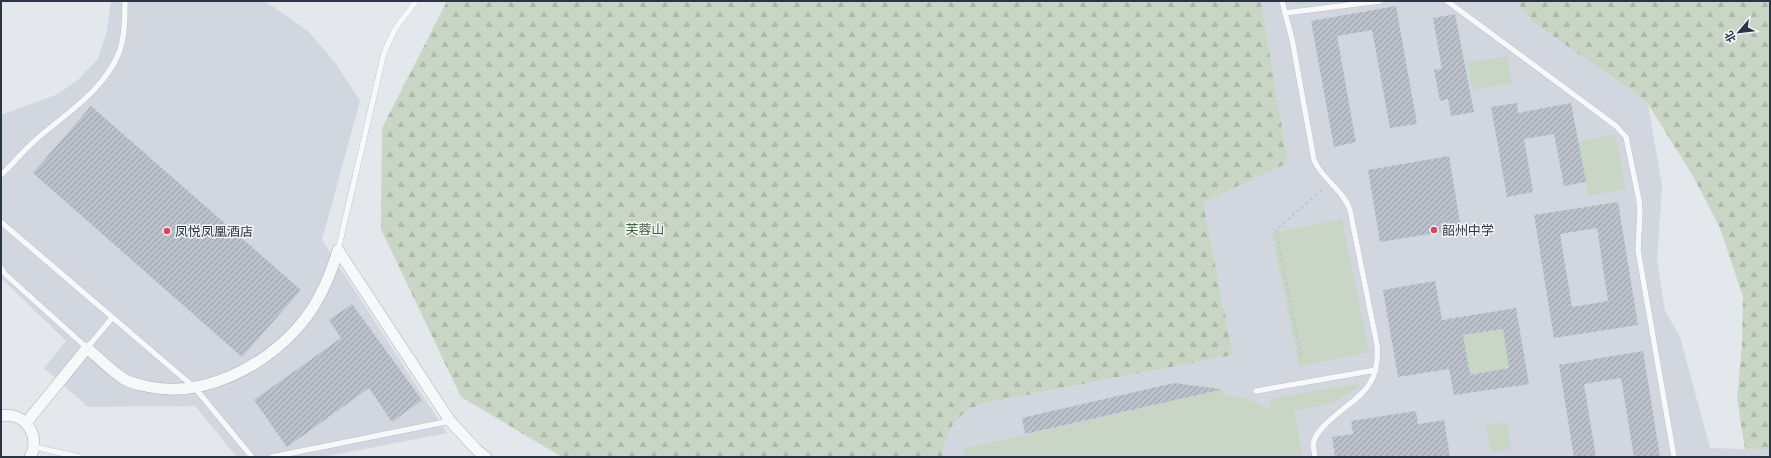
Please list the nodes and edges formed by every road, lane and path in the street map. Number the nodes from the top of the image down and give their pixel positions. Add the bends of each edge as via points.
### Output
1 (125, 1) edge
2 (416, 1) edge
3 (1282, 1) edge
4 (1380, 1) edge
5 (1446, 1) edge
6 (1286, 13) junction
7 (1, 175) edge
8 (1330, 183) junction
9 (1, 222) edge
10 (338, 250) junction
11 (1, 268) edge
12 (112, 318) junction
13 (87, 348) junction
14 (1302, 356) dead end
15 (1376, 370) junction
16 (195, 388) junction
17 (1256, 391) dead end
18 (1, 416) edge
19 (450, 421) junction
20 (26, 423) junction
21 (32, 452) edge
22 (66, 456) edge
23 (79, 457) edge
24 (252, 457) edge
25 (272, 457) edge
26 (486, 457) edge
27 (1315, 457) edge
28 (1674, 457) edge

1 - 7 lane via 120,49 94,92 38,138
2 - 10 lane via 395,29 384,54
3 - 6 lane
4 - 6 lane
5 - 28 lane via 1616,126 1626,137 1640,211 1638,250
6 - 8 lane via 1314,160 1318,170
8 - 14 path via 1276,230
8 - 15 lane via 1346,201 1350,210 1377,345
9 - 12 lane
10 - 16 street via 330,276 300,325 269,354 239,372
10 - 19 street
11 - 13 lane
12 - 13 lane
12 - 16 lane
13 - 16 street via 125,379 137,385 166,390
13 - 20 street
15 - 17 lane
15 - 27 lane via 1366,390 1318,432 1313,445
16 - 24 lane
18 - 20 street via 12,416
19 - 25 lane
19 - 26 street
20 - 21 street via 34,438
21 - 22 lane
22 - 23 lane

